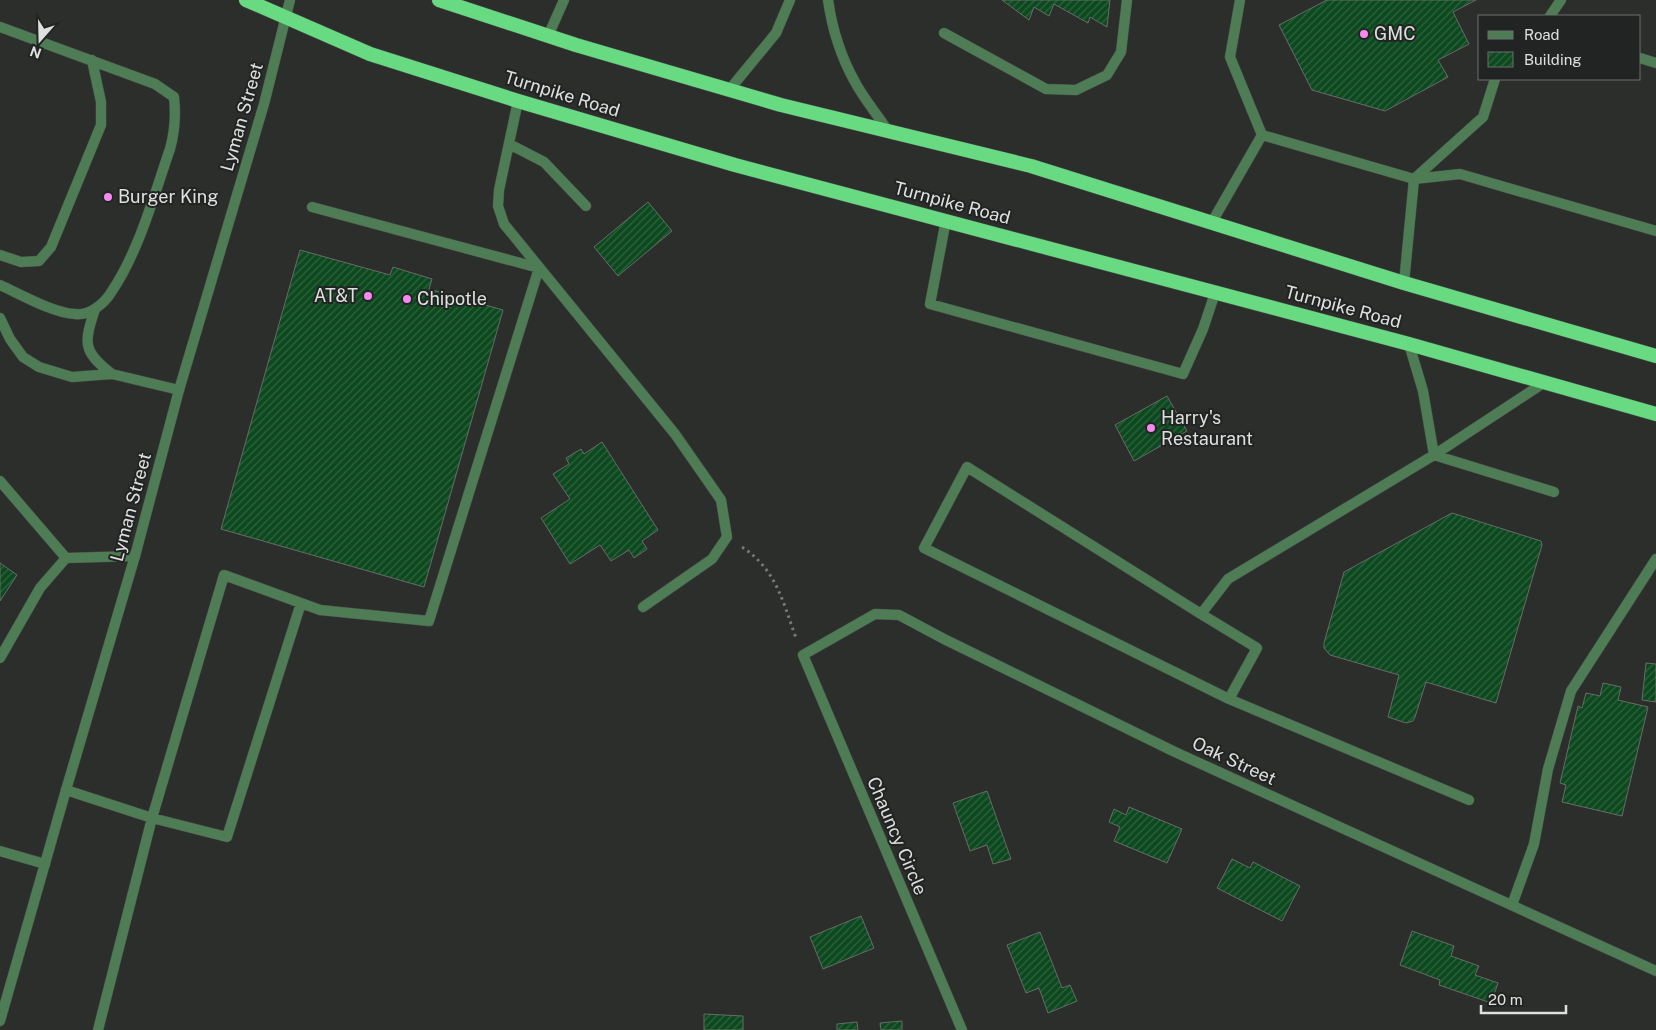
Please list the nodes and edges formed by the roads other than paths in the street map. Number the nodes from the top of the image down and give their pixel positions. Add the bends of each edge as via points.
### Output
1 (246, 0) edge
2 (290, 0) edge
3 (439, 0) edge
4 (564, 0) edge
5 (790, 0) edge
6 (828, 0) edge
7 (1128, 0) edge
8 (1240, 0) edge
9 (1562, 0) edge
10 (1551, 15) edge
11 (287, 17) junction
12 (0, 27) edge
13 (944, 32) dead end
14 (548, 36) junction
15 (1641, 58) edge
16 (92, 60) junction
17 (1656, 63) edge
18 (1495, 80) edge
19 (730, 89) junction
20 (518, 101) junction
21 (888, 130) junction
22 (1262, 135) junction
23 (509, 144) junction
24 (1414, 179) junction
25 (586, 206) dead end
26 (312, 207) dead end
27 (946, 220) junction
28 (1212, 222) junction
29 (1656, 231) edge
30 (0, 254) edge
31 (538, 268) junction
32 (1404, 282) junction
33 (0, 284) edge
34 (1215, 293) junction
35 (95, 309) junction
36 (0, 318) edge
37 (1409, 344) junction
38 (1656, 356) edge
39 (112, 374) junction
40 (1545, 382) junction
41 (179, 390) junction
42 (1656, 414) edge
43 (1434, 455) junction
44 (0, 481) edge
45 (1554, 492) dead end
46 (135, 556) junction
47 (66, 558) junction
48 (1656, 559) edge
49 (301, 603) junction
50 (643, 607) dead end
51 (1201, 614) junction
52 (803, 655) joint
53 (0, 658) edge
54 (1229, 699) junction
55 (66, 790) junction
56 (1469, 800) dead end
57 (152, 818) junction
58 (0, 850) edge
59 (45, 864) junction
60 (1512, 905) junction
61 (1656, 971) edge
62 (0, 1021) edge
63 (98, 1030) edge
64 (962, 1030) edge

1 - 11 highway, Turnpike Road
2 - 11 street, Lyman Street
3 - 14 highway
4 - 14 street
5 - 19 street via 776,33
6 - 21 street via 831,21 847,66
7 - 13 street via 1121,52 1107,75 1076,90 1046,88
8 - 22 street via 1230,57
9 - 10 street
11 - 20 highway, Turnpike Road via 370,54
11 - 41 street, Lyman Street
12 - 16 street
14 - 19 highway
15 - 17 street
16 - 30 street via 101,125 51,247 39,261 21,262
16 - 35 street via 155,84 174,97 176,114 170,149 131,258 112,293
18 - 24 street via 1484,117
19 - 21 highway via 780,105
20 - 23 street
20 - 27 highway, Turnpike Road via 735,165
21 - 28 highway via 1031,166
22 - 24 street
22 - 28 street
23 - 25 street via 544,162
23 - 31 street via 498,206 504,224
24 - 29 street via 1460,174
24 - 32 street
26 - 31 street
27 - 34 highway, Turnpike Road
27 - 34 street via 930,304 1183,374
28 - 32 highway
31 - 49 street via 429,622 320,610
31 - 50 street via 675,434 721,500 727,537 712,559
32 - 38 highway
33 - 35 street via 76,315
34 - 37 highway, Turnpike Road
35 - 39 street via 87,345 96,361
36 - 39 street via 23,357 39,367 72,377
37 - 40 highway, Turnpike Road
37 - 43 street via 1423,391
39 - 41 street
40 - 42 highway, Turnpike Road
40 - 43 street
41 - 46 street, Lyman Street
43 - 45 street
43 - 51 street via 1228,579
44 - 47 street
46 - 47 street
46 - 55 street, Lyman Street
47 - 53 street via 40,588
48 - 60 street via 1571,691 1548,770 1534,844
49 - 57 street via 227,837
49 - 57 street via 224,575
51 - 54 street via 1257,648
51 - 54 street via 967,467 924,548
52 - 60 street, Oak Street via 875,614 899,615 1175,752
52 - 64 street, Chauncy Circle
54 - 56 street
55 - 57 street
55 - 59 street, Lyman Street
57 - 63 street
58 - 59 street
59 - 62 street, Lyman Street
60 - 61 street, Oak Street

